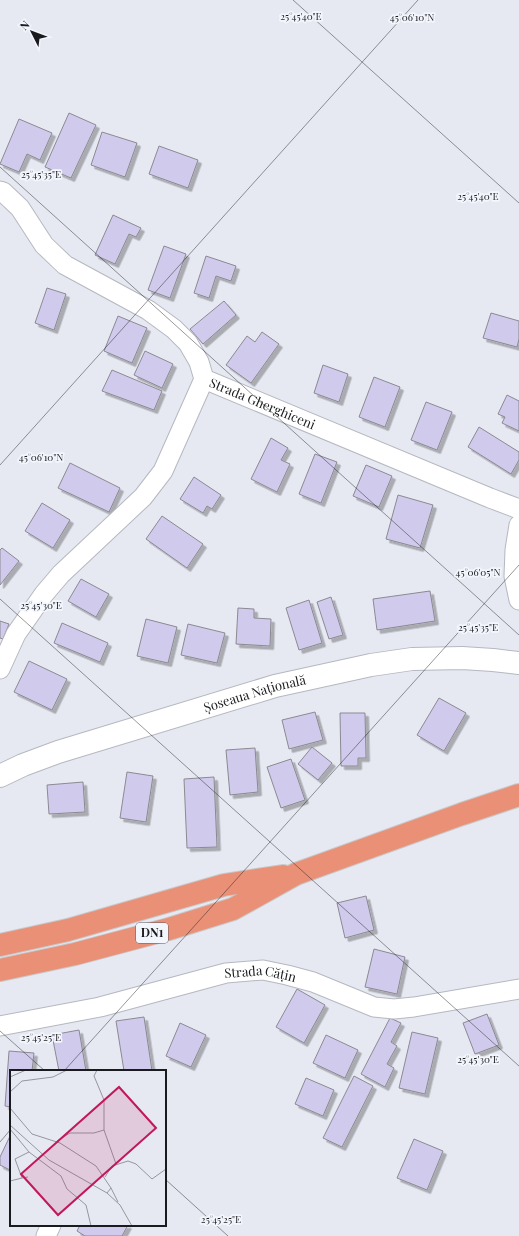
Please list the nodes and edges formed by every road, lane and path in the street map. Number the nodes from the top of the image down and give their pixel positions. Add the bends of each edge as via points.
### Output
1 (0, 190) edge
2 (204, 380) junction
3 (519, 509) edge
4 (519, 525) edge
5 (519, 600) edge
6 (519, 663) edge
7 (0, 669) edge
8 (0, 776) edge
9 (519, 795) edge
10 (296, 874) junction
11 (0, 945) edge
12 (0, 970) edge
13 (519, 989) edge
14 (0, 1026) edge
15 (51, 1226) edge
16 (46, 1236) edge

1 - 2 street, Strada Gherghiceni via 20,208 44,245 65,265 148,310 174,329 188,343 199,362
2 - 3 street, Strada Gherghiceni
2 - 7 street via 163,471 143,497 61,574 44,594 16,634
4 - 5 street via 514,576
6 - 8 street, Șoseaua Națională via 462,658 412,659 314,677 275,686 58,752
9 - 10 highway, DN1
10 - 11 highway, DN1 via 224,885 68,930
10 - 12 highway, DN1 via 233,909 75,954
13 - 14 street, Strada Cățin via 394,1009 374,1007 312,982 287,975 263,970 246,971 226,973 100,1007
15 - 16 street

